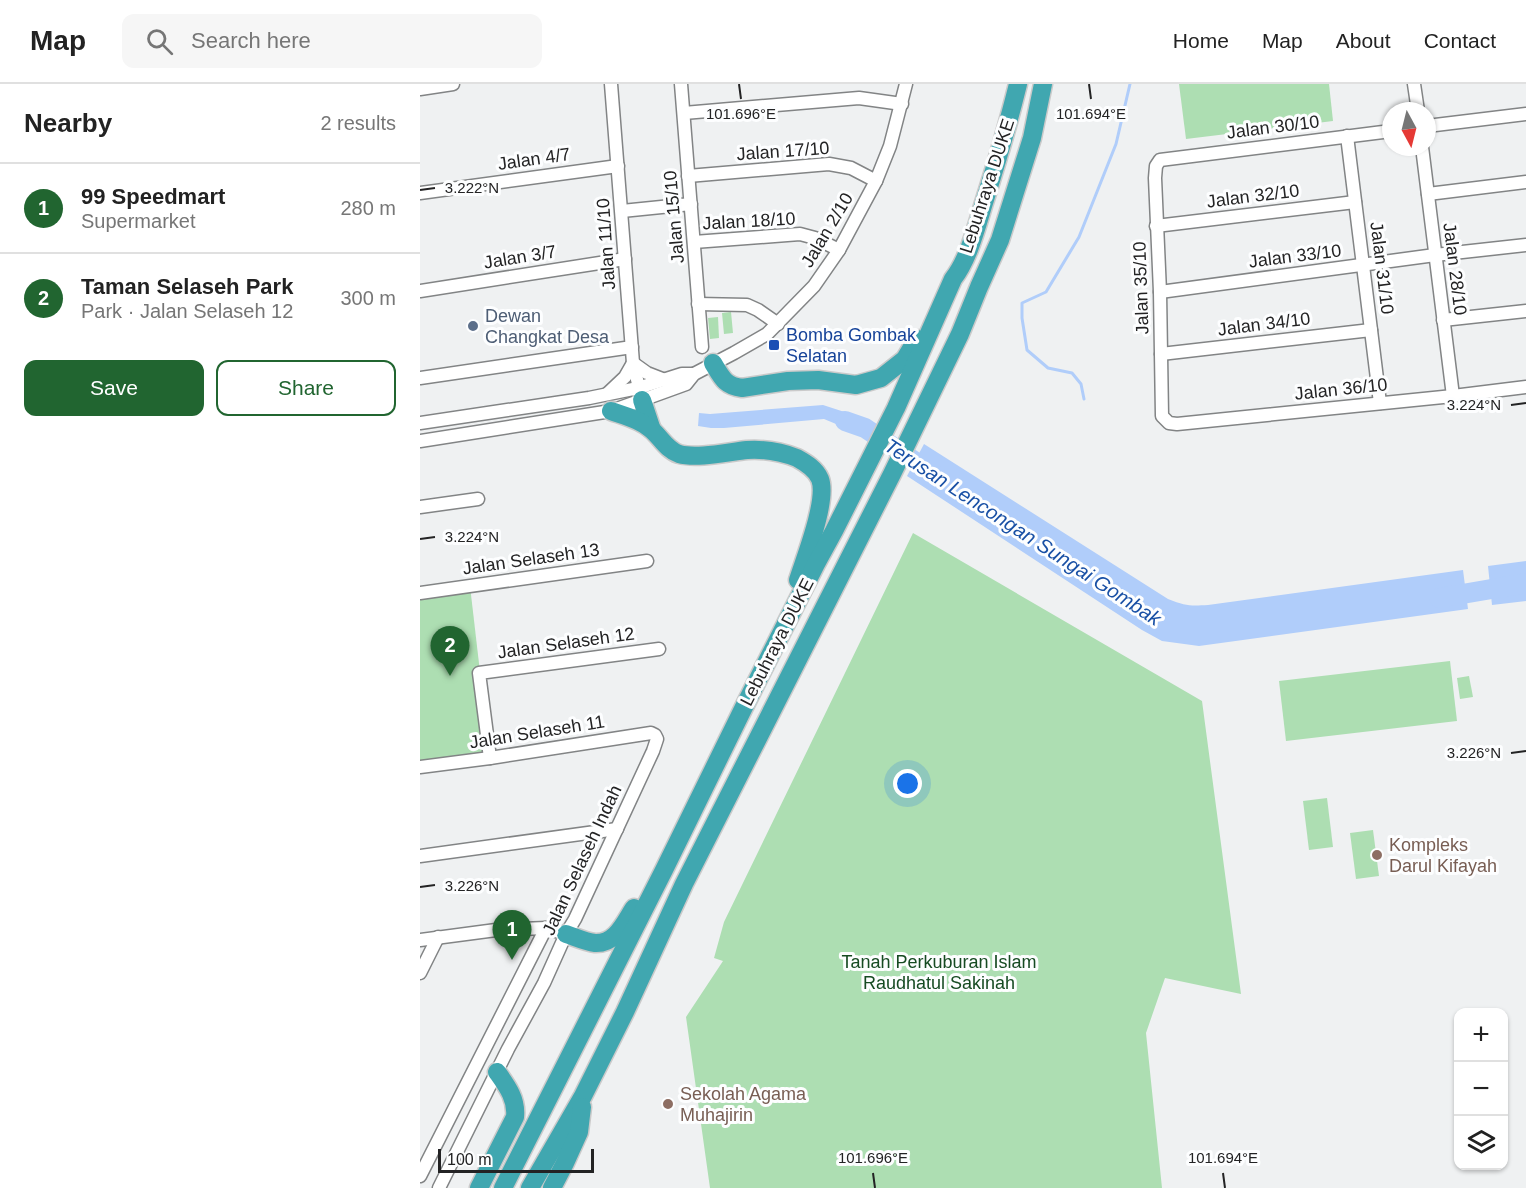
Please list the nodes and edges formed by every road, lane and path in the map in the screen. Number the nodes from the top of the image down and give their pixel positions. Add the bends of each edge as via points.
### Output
1 (453, 84) edge
2 (611, 84) edge
3 (681, 84) edge
4 (906, 84) edge
5 (1018, 84) edge
6 (1044, 84) edge
7 (1414, 84) edge
8 (420, 89) edge
9 (1417, 102) edge
10 (902, 104) junction
11 (684, 113) junction
12 (1526, 114) edge
13 (1436, 125) edge
14 (1382, 132) edge
15 (1347, 136) junction
16 (1423, 156) edge
17 (1160, 160) joint
18 (618, 166) junction
19 (688, 176) junction
20 (876, 181) junction
21 (1526, 182) edge
22 (420, 193) edge
23 (1428, 194) junction
24 (1355, 201) junction
25 (690, 204) junction
26 (622, 211) junction
27 (1156, 226) junction
28 (694, 242) junction
29 (1526, 245) edge
30 (839, 250) junction
31 (1436, 255) junction
32 (625, 259) junction
33 (1363, 266) junction
34 (953, 279) junction
35 (420, 291) edge
36 (1160, 292) junction
37 (699, 304) junction
38 (1526, 311) edge
39 (1443, 320) junction
40 (778, 324) junction
41 (1371, 330) junction
42 (632, 347) junction
43 (702, 347) dead end
44 (1161, 354) junction
45 (633, 363) junction
46 (713, 363) junction
47 (694, 374) junction
48 (420, 378) edge
49 (665, 380) junction
50 (1526, 387) edge
51 (640, 394) junction
52 (1453, 396) junction
53 (609, 402) junction
54 (1380, 403) junction
55 (1162, 416) joint
56 (420, 423) edge
57 (652, 430) junction
58 (420, 441) edge
59 (478, 499) dead end
60 (420, 507) edge
61 (647, 561) dead end
62 (420, 593) edge
63 (783, 631) junction
64 (659, 649) dead end
65 (657, 739) joint
66 (490, 758) junction
67 (420, 767) edge
68 (617, 829) junction
69 (678, 840) junction
70 (420, 856) edge
71 (546, 928) junction
72 (566, 934) junction
73 (438, 937) junction
74 (420, 940) edge
75 (420, 972) edge
76 (497, 1072) junction
77 (583, 1096) junction
78 (420, 1176) edge
79 (439, 1188) edge
80 (479, 1188) edge
81 (503, 1188) edge
82 (530, 1188) edge
83 (552, 1188) edge

1 - 8 street
2 - 18 street, Jalan 11/10
3 - 11 street, Jalan 15/10
4 - 10 street, Jalan 2/10
5 - 34 highway, Lebuhraya DUKE via 976,230
6 - 77 highway, Lebuhraya DUKE via 1032,138 1000,240 960,334 684,884
7 - 9 street
10 - 11 street via 859,98
10 - 20 street, Jalan 2/10
11 - 19 street, Jalan 15/10
12 - 13 street
14 - 15 street, Jalan 30/10
15 - 17 street, Jalan 30/10
15 - 24 street, Jalan 31/10
16 - 23 street, Jalan 28/10
17 - 27 street, Jalan 35/10 via 1155,178
18 - 22 street, Jalan 4/7
18 - 26 street, Jalan 11/10
19 - 20 street, Jalan 17/10 via 829,164 851,168
19 - 25 street, Jalan 15/10
20 - 30 street, Jalan 2/10
21 - 23 street
23 - 31 street, Jalan 28/10
24 - 27 street, Jalan 32/10
24 - 33 street, Jalan 31/10
25 - 26 street
25 - 28 street, Jalan 15/10
26 - 32 street, Jalan 11/10
27 - 36 street, Jalan 35/10
28 - 30 street, Jalan 18/10 via 800,234
28 - 37 street, Jalan 15/10
29 - 31 street, Jalan 33/10
30 - 40 street, Jalan 2/10 via 814,286
31 - 33 street, Jalan 33/10
31 - 39 street, Jalan 28/10
32 - 35 street, Jalan 3/7
32 - 42 street, Jalan 11/10
33 - 36 street, Jalan 33/10
33 - 41 street, Jalan 31/10
34 - 46 highway via 905,359 881,378 856,385 818,380 742,388 729,385
34 - 63 highway, Lebuhraya DUKE via 896,408
36 - 44 street, Jalan 35/10
37 - 40 street via 747,305
37 - 43 street, Jalan 15/10
38 - 39 street
39 - 52 street, Jalan 28/10
40 - 46 street, Jalan 2/10 via 734,354
41 - 44 street, Jalan 34/10
41 - 54 street, Jalan 31/10
42 - 45 street, Jalan 11/10
42 - 48 street
44 - 55 street, Jalan 35/10
45 - 49 street
45 - 51 street, Jalan 11/10
45 - 53 street
46 - 47 street, Jalan 2/10
47 - 49 street, Jalan 2/10
47 - 51 street, Jalan 2/10 via 686,384
49 - 51 street, Jalan 2/10
50 - 52 street, Jalan 36/10
51 - 53 street, Jalan 2/10
51 - 57 highway
52 - 54 street, Jalan 36/10
53 - 56 street, Jalan 2/10
53 - 57 highway
53 - 58 street, Jalan 2/10
54 - 55 street, Jalan 36/10 via 1177,424
57 - 63 highway via 678,454 771,452 805,462 818,475 821,506
59 - 60 street
61 - 62 street, Jalan Selaseh 13
63 - 69 highway, Lebuhraya DUKE
64 - 66 street, Jalan Selaseh 12 via 479,674
65 - 66 street, Jalan Selaseh 11 via 651,733
65 - 68 street, Jalan Selaseh Indah
66 - 67 street, Jalan Selaseh 11
68 - 70 street
68 - 72 street, Jalan Selaseh Indah
69 - 72 highway via 616,935 594,943
69 - 81 highway, Lebuhraya DUKE
71 - 72 street
71 - 73 street
71 - 78 street, Jalan Selaseh Indah
72 - 76 street, Jalan Selaseh Indah
73 - 74 street
73 - 75 street
76 - 79 street, Jalan Selaseh Indah
76 - 80 highway via 514,1099 515,1117
77 - 82 highway, Lebuhraya DUKE
77 - 83 highway via 579,1132

